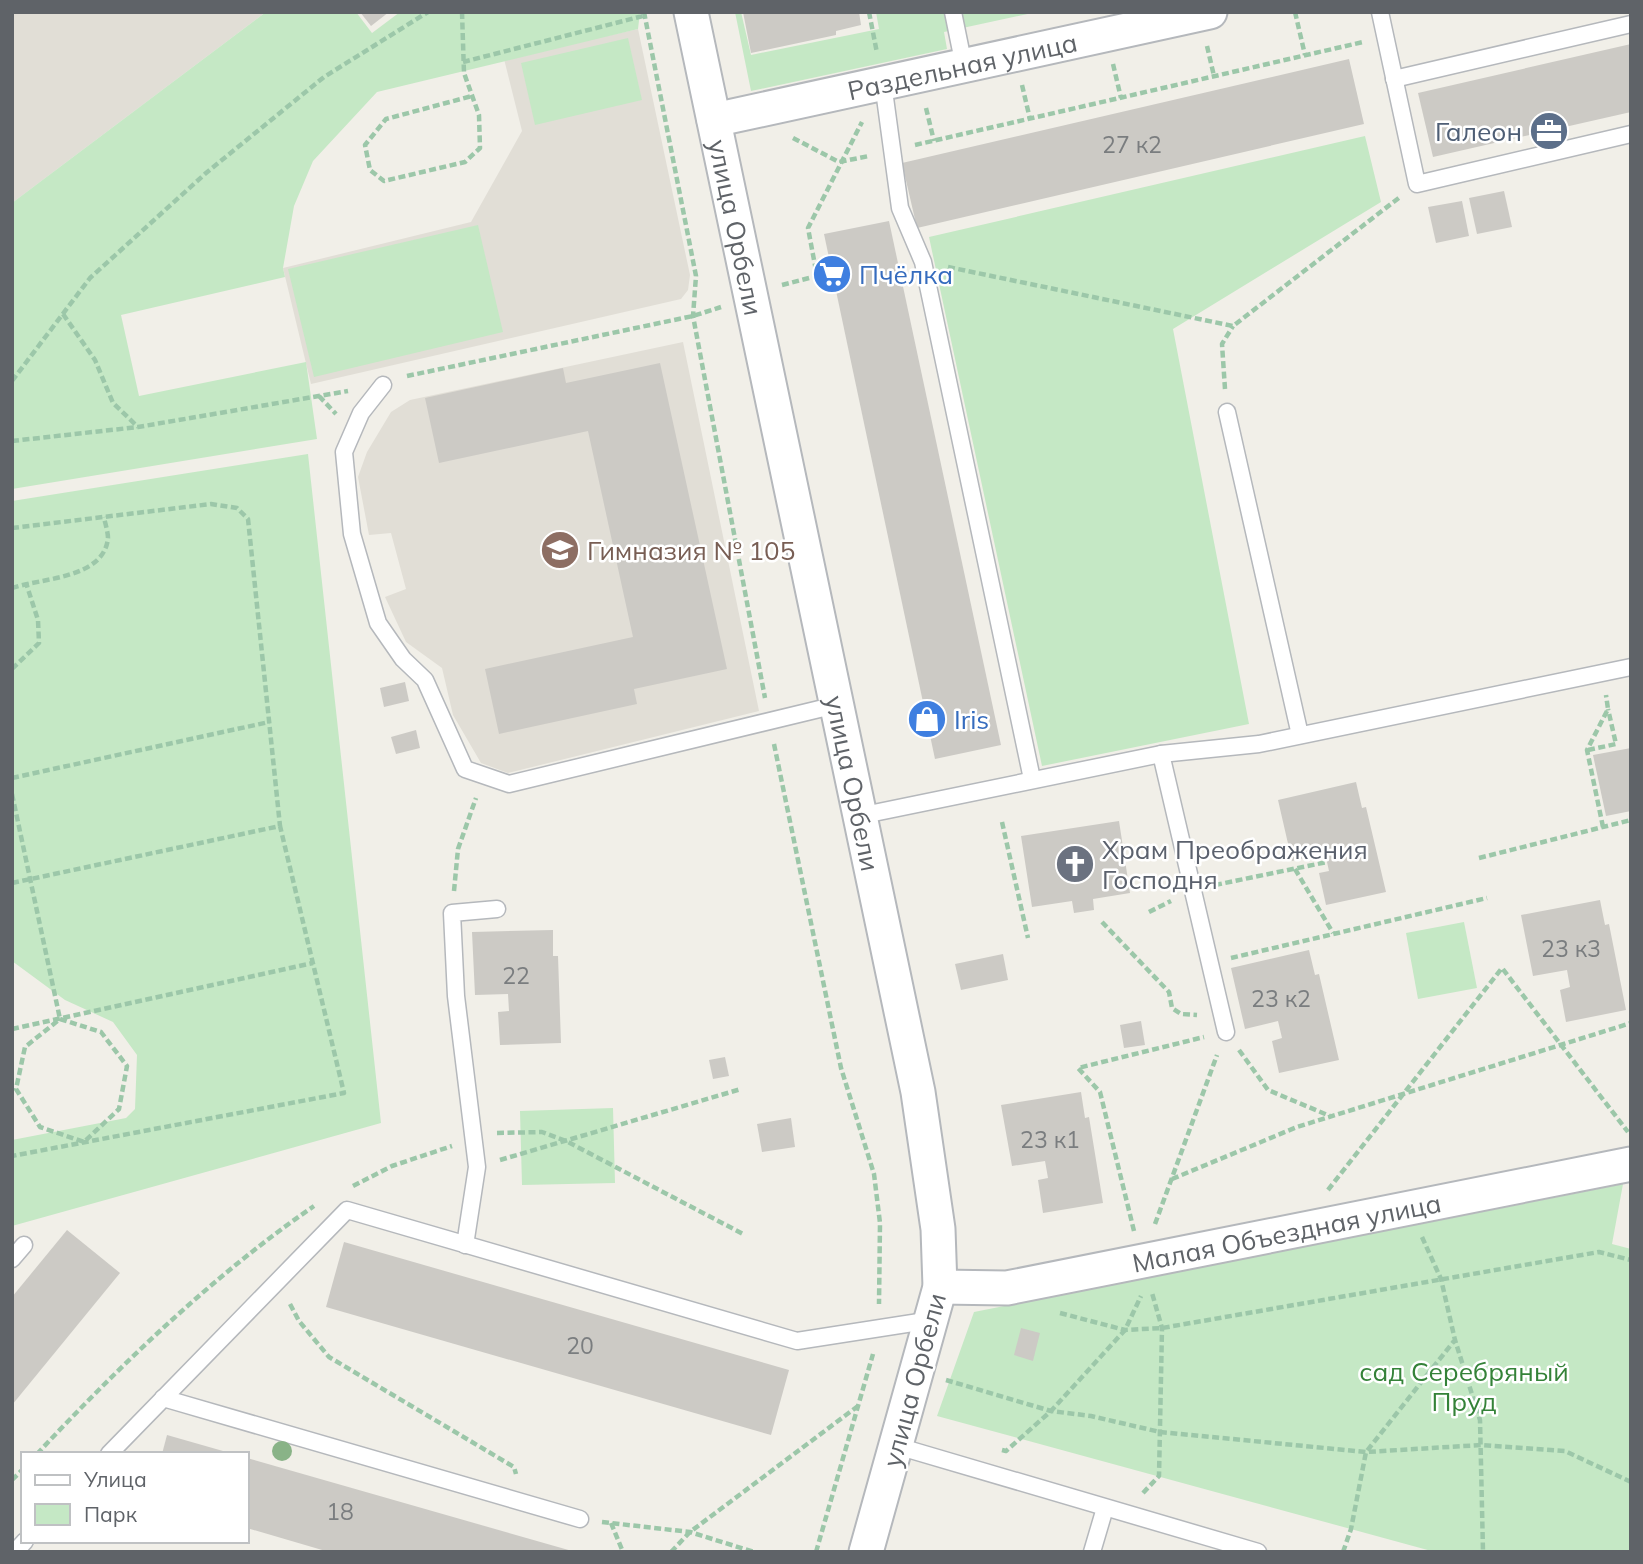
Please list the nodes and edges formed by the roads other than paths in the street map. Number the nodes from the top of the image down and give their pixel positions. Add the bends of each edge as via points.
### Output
1 (691, 12) edge
2 (953, 12) edge
3 (1210, 12) edge
4 (1380, 12) edge
5 (1631, 24) edge
6 (964, 66) junction
7 (1394, 79) junction
8 (883, 83) junction
9 (714, 120) junction
10 (1631, 134) edge
11 (383, 385) road end
12 (1227, 412) road end
13 (1631, 667) edge
14 (836, 705) junction
15 (1300, 735) junction
16 (1161, 754) junction
17 (1032, 779) junction
18 (859, 816) junction
19 (497, 909) dead end
20 (1226, 1032) road end
21 (1631, 1164) edge
22 (24, 1245) dead end
23 (466, 1245) junction
24 (12, 1259) edge
25 (940, 1287) junction
26 (932, 1320) junction
27 (163, 1398) junction
28 (897, 1446) junction
29 (111, 1452) edge
30 (1105, 1508) junction
31 (580, 1520) road end
32 (866, 1552) edge
33 (1092, 1552) edge
34 (1258, 1552) edge

1 - 9 street, улица Орбели
2 - 6 lane
3 - 6 street, Раздельная улица
4 - 7 lane
5 - 7 lane
6 - 8 street, Раздельная улица
7 - 10 lane via 1417,184
8 - 9 street, Раздельная улица
8 - 17 lane via 900,208 923,262
9 - 14 street, улица Орбели via 767,292
11 - 14 lane via 361,414 344,452 352,534 378,624 425,680 466,769 509,784
12 - 15 lane
13 - 15 lane
14 - 18 street, улица Орбели
15 - 16 lane
16 - 17 lane
16 - 20 lane
17 - 18 lane
18 - 25 street, улица Орбели via 918,1092 938,1229
19 - 23 lane via 452,913 456,996 477,1167
21 - 25 street, Малая Объездная улица via 1298,1230 1145,1270 1007,1288
22 - 24 lane
23 - 26 lane via 797,1341
23 - 27 lane via 347,1210
25 - 26 street, улица Орбели
26 - 28 street, улица Орбели
27 - 29 lane
27 - 31 lane
28 - 30 lane
28 - 32 street, улица Орбели
30 - 33 lane
30 - 34 lane

